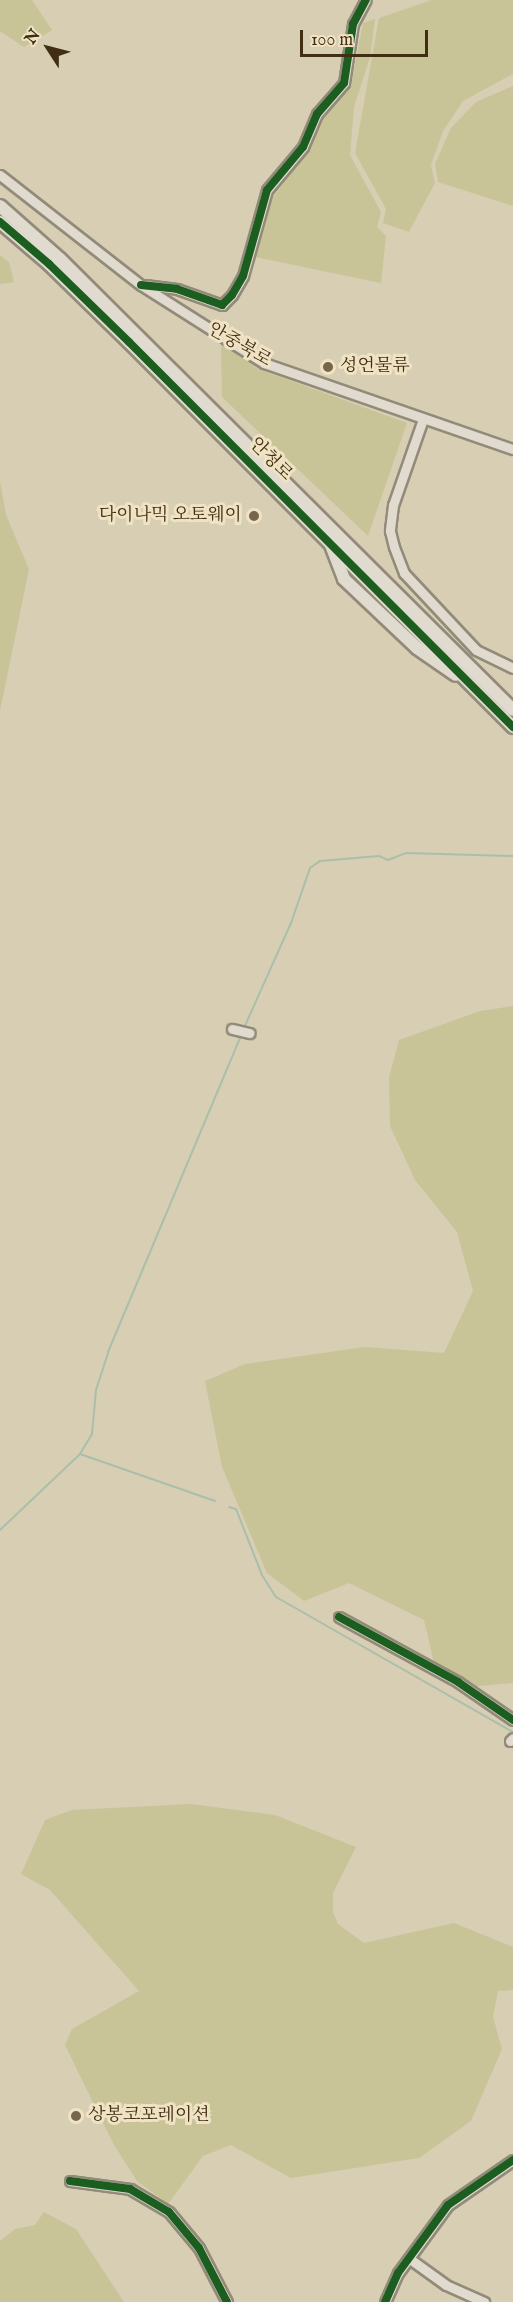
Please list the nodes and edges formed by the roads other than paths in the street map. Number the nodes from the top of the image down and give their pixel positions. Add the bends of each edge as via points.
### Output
1 (366, 0) edge
2 (0, 175) edge
3 (0, 206) edge
4 (0, 222) edge
5 (141, 285) junction
6 (423, 418) junction
7 (513, 450) edge
8 (329, 539) junction
9 (513, 668) edge
10 (477, 689) junction
11 (513, 710) edge
12 (513, 727) edge
13 (231, 1029) dead end
14 (250, 1033) dead end
15 (339, 1617) dead end
16 (513, 1720) edge
17 (513, 2160) edge
18 (70, 2181) dead end
19 (410, 2259) junction
20 (227, 2302) edge
21 (385, 2302) edge
22 (484, 2302) edge

1 - 5 street via 353,24 344,82 317,114 303,147 267,190 243,276 232,295 222,305 177,289
2 - 5 street, 안중북로
3 - 11 street, 안청로 via 60,259
4 - 8 street, 안청로 via 49,264
5 - 6 street, 안중북로 via 264,363
6 - 7 street, 안중북로
6 - 9 street via 393,505 390,531 394,548 405,573 476,650
8 - 10 street, 안청로
8 - 10 street via 344,579 430,658
10 - 12 street, 안청로
13 - 14 street
15 - 16 street via 452,1678
17 - 19 street via 448,2205
18 - 20 street via 130,2189 170,2212 199,2248
19 - 21 street via 398,2273
19 - 22 street via 446,2285

